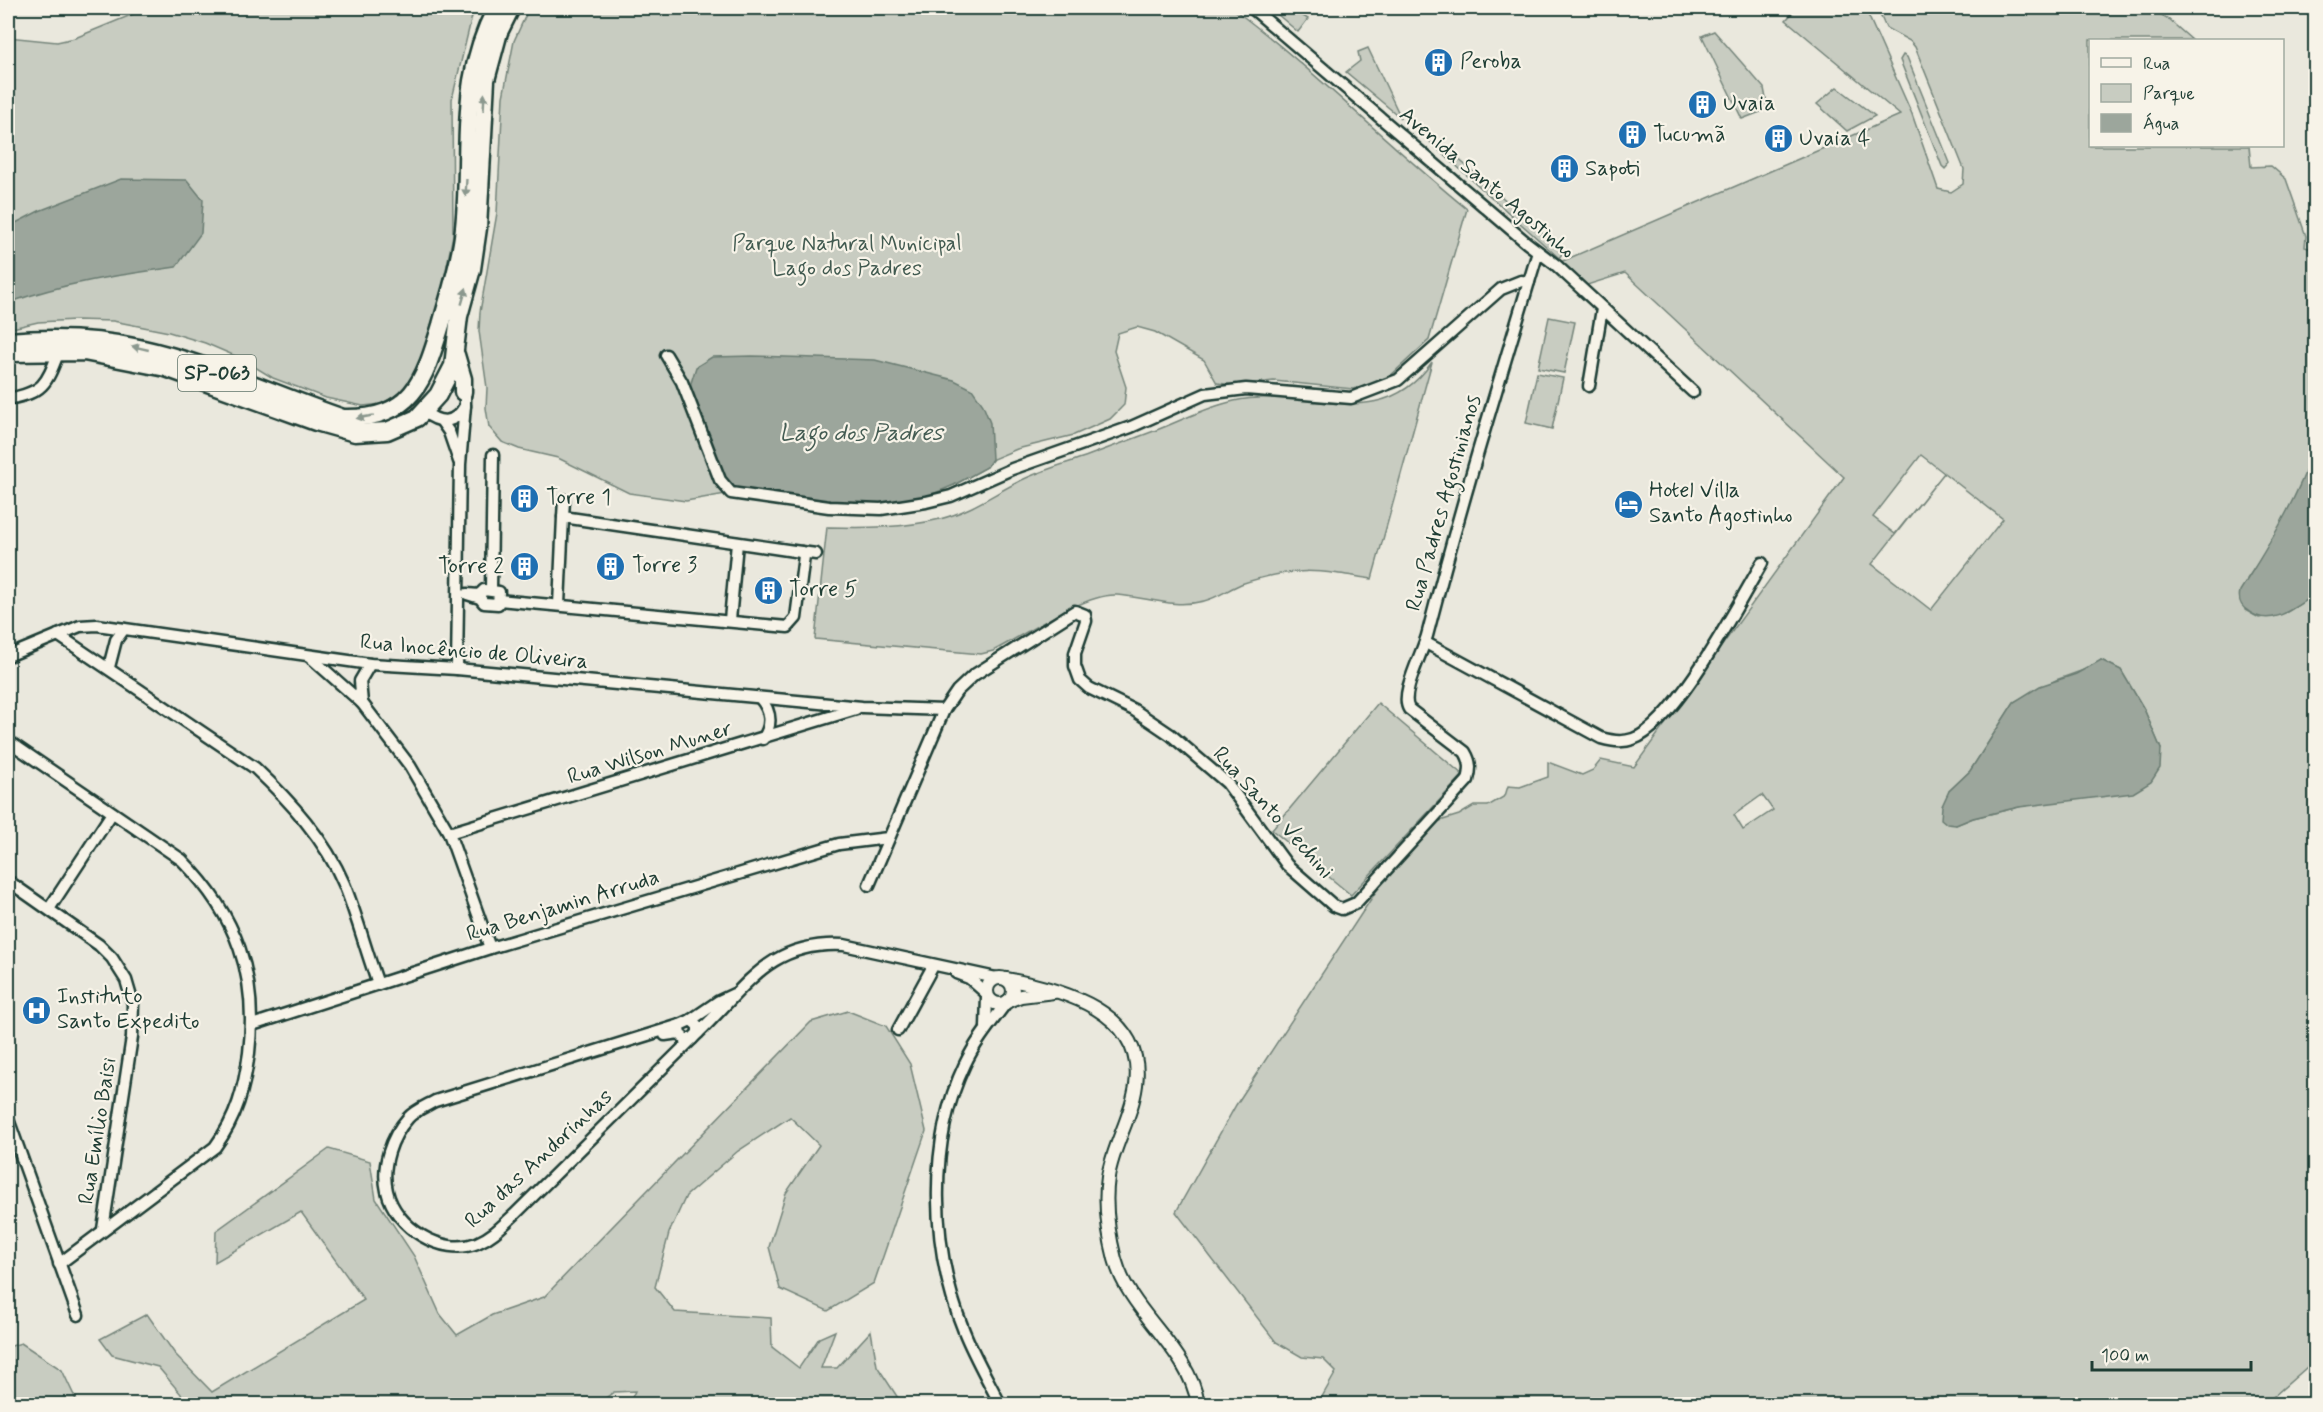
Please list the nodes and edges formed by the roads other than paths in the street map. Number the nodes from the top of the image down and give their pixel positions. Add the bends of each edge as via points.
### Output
1 (496, 8) edge
2 (512, 8) edge
3 (1252, 8) edge
4 (1538, 252) junction
5 (1529, 282) junction
6 (1602, 309) junction
7 (8, 341) edge
8 (59, 351) junction
9 (455, 353) junction
10 (8, 354) edge
11 (666, 355) dead end
12 (426, 373) junction
13 (450, 376) junction
14 (1589, 386) dead end
15 (415, 389) junction
16 (1693, 392) dead end
17 (8, 399) edge
18 (464, 399) junction
19 (424, 412) junction
20 (442, 422) junction
21 (492, 456) dead end
22 (460, 464) junction
23 (564, 500) dead end
24 (563, 517) junction
25 (737, 543) junction
26 (801, 552) junction
27 (816, 554) dead end
28 (1762, 564) dead end
29 (491, 590) junction
30 (462, 594) junction
31 (500, 600) junction
32 (559, 605) junction
33 (730, 621) junction
34 (124, 629) junction
35 (58, 635) junction
36 (1426, 643) junction
37 (309, 656) junction
38 (8, 657) edge
39 (370, 664) junction
40 (109, 668) junction
41 (457, 669) junction
42 (760, 698) junction
43 (362, 703) junction
44 (862, 707) junction
45 (944, 710) junction
46 (763, 739) junction
47 (8, 741) edge
48 (1454, 743) joint
49 (112, 813) junction
50 (449, 833) junction
51 (888, 838) junction
52 (8, 881) edge
53 (869, 885) dead end
54 (49, 909) junction
55 (490, 948) junction
56 (933, 966) junction
57 (947, 969) junction
58 (1001, 978) junction
59 (378, 984) junction
60 (1058, 992) junction
61 (735, 994) junction
62 (987, 995) junction
63 (1007, 1002) junction
64 (252, 1024) junction
65 (986, 1028) junction
66 (898, 1030) dead end
67 (686, 1033) junction
68 (8, 1119) edge
69 (103, 1229) junction
70 (59, 1264) junction
71 (78, 1315) dead end
72 (1000, 1404) edge
73 (1198, 1404) edge

1 -> 12 main road, SP-063 via 472,81 460,255
9 -> 2 main road, SP-063 via 478,228 486,80 499,32
3 - 4 street, Avenida Santo Agostinho
4 - 5 street, Rua Padres Agostinianos
4 - 6 street, Avenida Santo Agostinho
5 - 11 street via 1501,289 1398,380 1371,393 1351,398 1246,389 1205,394 1131,427 1012,469 951,496 881,509 829,507 731,493 720,480 682,382
5 - 36 street, Rua Padres Agostinianos via 1454,531
6 - 14 street
6 - 16 street, Avenida Santo Agostinho
15 -> 7 main road, SP-063 via 383,413 343,418 140,348 67,338
8 - 10 main road, SP-063
8 - 17 street via 38,390
8 - 19 main road, SP-063 via 113,356 166,368 355,433 387,431
9 - 13 main road, SP-063
9 - 18 main road
12 - 13 main road
12 - 15 main road, SP-063
13 - 18 street
13 - 19 main road, SP-063
15 - 19 main road
18 - 20 street via 458,416
18 - 22 street
19 - 20 street
20 - 22 street
21 - 29 street
22 - 30 street
23 - 24 street
24 - 25 street
24 - 32 street
25 - 26 street
25 - 33 street
26 - 27 street
26 - 33 street via 804,556 796,618 791,626
28 - 36 street via 1695,676 1647,731 1632,739 1601,738
29 - 30 street via 479,595
29 - 31 street via 500,593
30 - 31 street via 486,603 498,604
30 - 41 street
31 - 32 street
32 - 33 street
34 - 35 street, Rua Inocêncio de Oliveira via 80,626
34 - 37 street, Rua Inocêncio de Oliveira
34 - 40 street via 116,640
35 - 38 street, Rua Inocêncio de Oliveira
35 - 40 street
36 - 48 street, Rua Padres Agostinianos via 1406,705
37 - 39 street, Rua Inocêncio de Oliveira
37 - 43 street
39 - 41 street, Rua Inocêncio de Oliveira
39 - 43 street via 360,681
40 - 59 street via 255,768 284,795 318,838 343,883
41 - 42 street, Rua Inocêncio de Oliveira
42 - 44 street, Rua Inocêncio de Oliveira
42 - 46 street via 770,718 770,729
43 - 50 street via 410,766
44 - 45 street, Rua Inocêncio de Oliveira
44 - 46 street, Rua Wilson Muner
45 - 48 street, Rua Santo Vechini via 974,675 1069,613 1081,613 1086,621 1075,653 1080,680 1172,735 1219,776 1287,865 1342,909 1356,903 1468,780 1470,760
45 - 51 street, Rua Santo Vechini
46 - 50 street, Rua Wilson Muner
47 - 49 street
49 - 54 street
49 - 64 street via 183,860 205,884 229,921 244,959
50 - 55 street
51 - 53 street, Rua Santo Vechini
51 - 55 street, Rua Benjamin Arruda via 839,844
52 - 54 street, Rua Emílio Baisi
54 - 69 street, Rua Emílio Baisi via 112,958 126,980 133,1004 132,1037
55 - 59 street, Rua Benjamin Arruda
56 - 57 street, Rua das Andorinhas
56 - 61 street, Rua das Andorinhas via 844,945 803,946 770,961
56 - 66 street
57 - 58 street, Rua das Andorinhas
57 - 62 street, Rua das Andorinhas via 969,978
58 - 60 street
58 - 62 street via 987,985
58 - 63 street via 1013,990
59 - 64 street, Rua Benjamin Arruda
60 - 63 street via 1021,996
60 - 73 street via 1108,1015 1131,1047 1137,1085 1108,1176 1108,1226 1126,1285 1189,1376
61 - 67 street, Rua das Andorinhas
61 - 67 street, Rua das Andorinhas via 691,1020 696,1023
62 - 63 street via 995,1004
62 - 65 street
63 - 65 street
64 - 69 street via 245,1087 237,1114 215,1147
65 - 72 street via 965,1064 944,1130 938,1180 939,1229 950,1289 963,1330
67 - 67 street, Rua das Andorinhas via 666,1064 502,1226 477,1244 435,1244 399,1215 387,1193 385,1174 396,1133 410,1116 435,1101 650,1037
68 - 70 street
69 - 70 street
70 - 71 street

